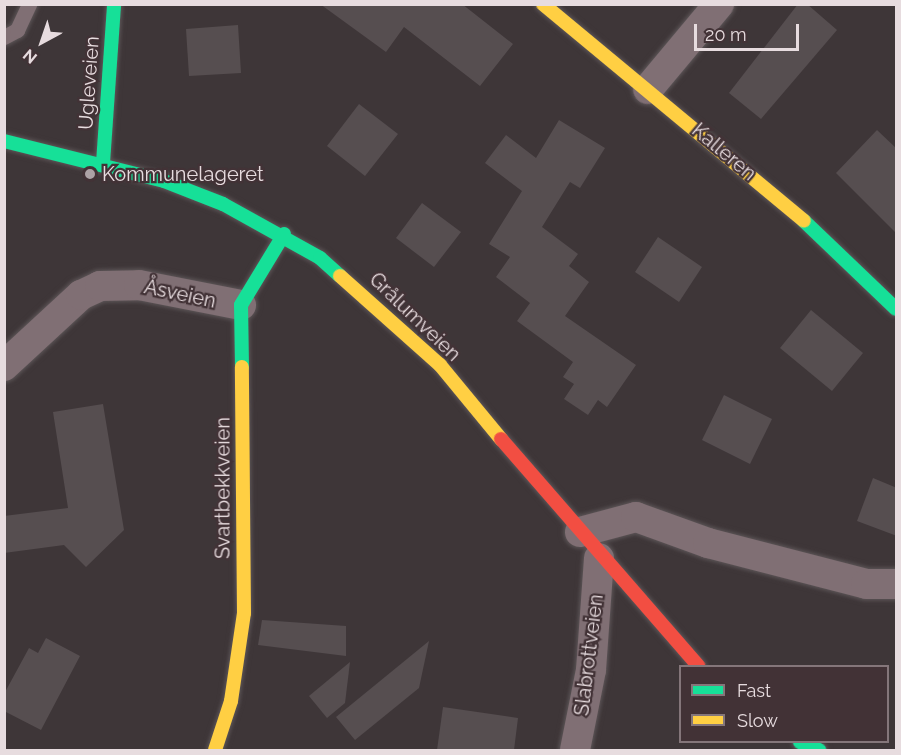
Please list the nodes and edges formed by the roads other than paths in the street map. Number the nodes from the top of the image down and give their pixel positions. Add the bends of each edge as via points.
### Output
1 (29, 4) edge
2 (114, 4) edge
3 (543, 4) edge
4 (719, 4) edge
5 (4, 37) edge
6 (648, 89) junction
7 (4, 141) edge
8 (103, 163) junction
9 (284, 234) junction
10 (241, 305) junction
11 (897, 309) edge
12 (4, 366) edge
13 (580, 532) junction
14 (599, 558) junction
15 (897, 584) edge
16 (697, 665) edge
17 (804, 743) edge
18 (215, 750) edge
19 (575, 750) edge
20 (819, 750) edge

1 - 5 lane via 17,30
2 - 8 street, Ugleveien
3 - 6 street, Kalleren
4 - 6 street
6 - 11 street, Kalleren via 787,206
7 - 8 street, Grålumveien
8 - 9 street, Grålumveien via 223,204
9 - 10 street
9 - 13 street, Grålumveien via 397,322 497,430
10 - 12 street, Åsveien via 139,285 100,286 81,295
10 - 18 street, Svartbekkveien via 244,613 231,701
13 - 14 street, Grålumveien
13 - 15 street via 636,517 866,584
14 - 16 street, Grålumveien
14 - 19 street, Slabrottveien via 591,670
17 - 20 street

